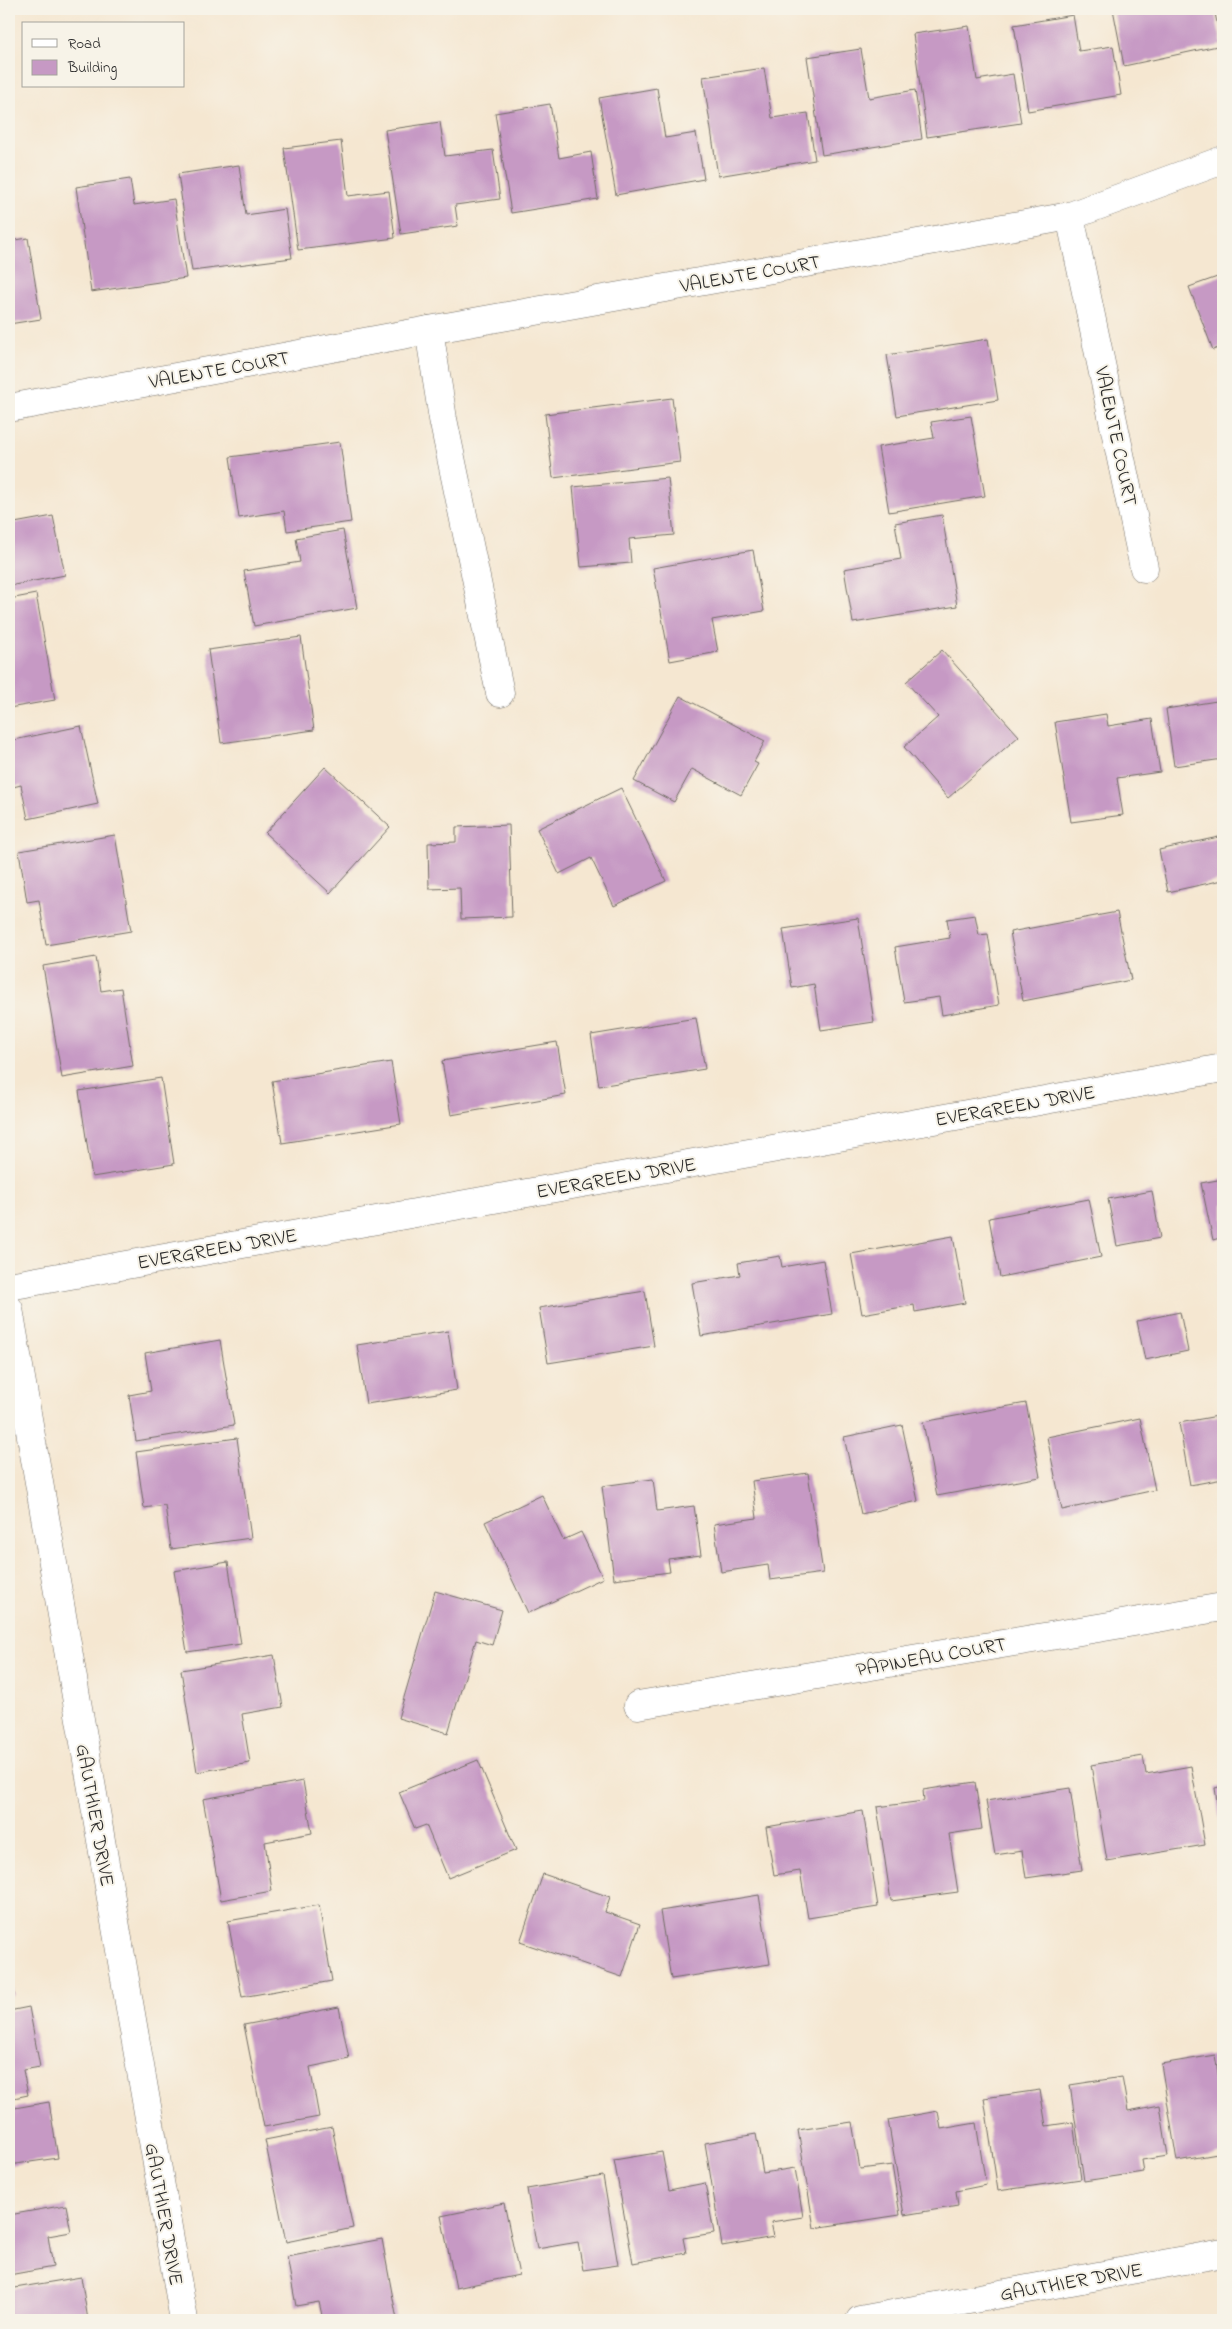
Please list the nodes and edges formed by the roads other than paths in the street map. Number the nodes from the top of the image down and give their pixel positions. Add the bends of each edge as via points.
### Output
1 (1223, 160) edge
2 (1070, 216) junction
3 (430, 330) junction
4 (9, 408) edge
5 (1144, 568) dead end
6 (500, 693) dead end
7 (1223, 1068) edge
8 (9, 1286) edge
9 (9, 1310) edge
10 (1223, 1607) edge
11 (638, 1705) dead end
12 (1223, 2253) edge
13 (184, 2320) edge
14 (860, 2320) edge

1 - 2 street, VALENTE COURT
2 - 3 street, VALENTE COURT
2 - 5 street, VALENTE COURT
3 - 4 street, VALENTE COURT
3 - 6 street via 443,419
7 - 8 street, EVERGREEN DRIVE
9 - 13 street, GAUTHIER DRIVE
10 - 11 street, PAPINEAU COURT
12 - 14 street, GAUTHIER DRIVE

